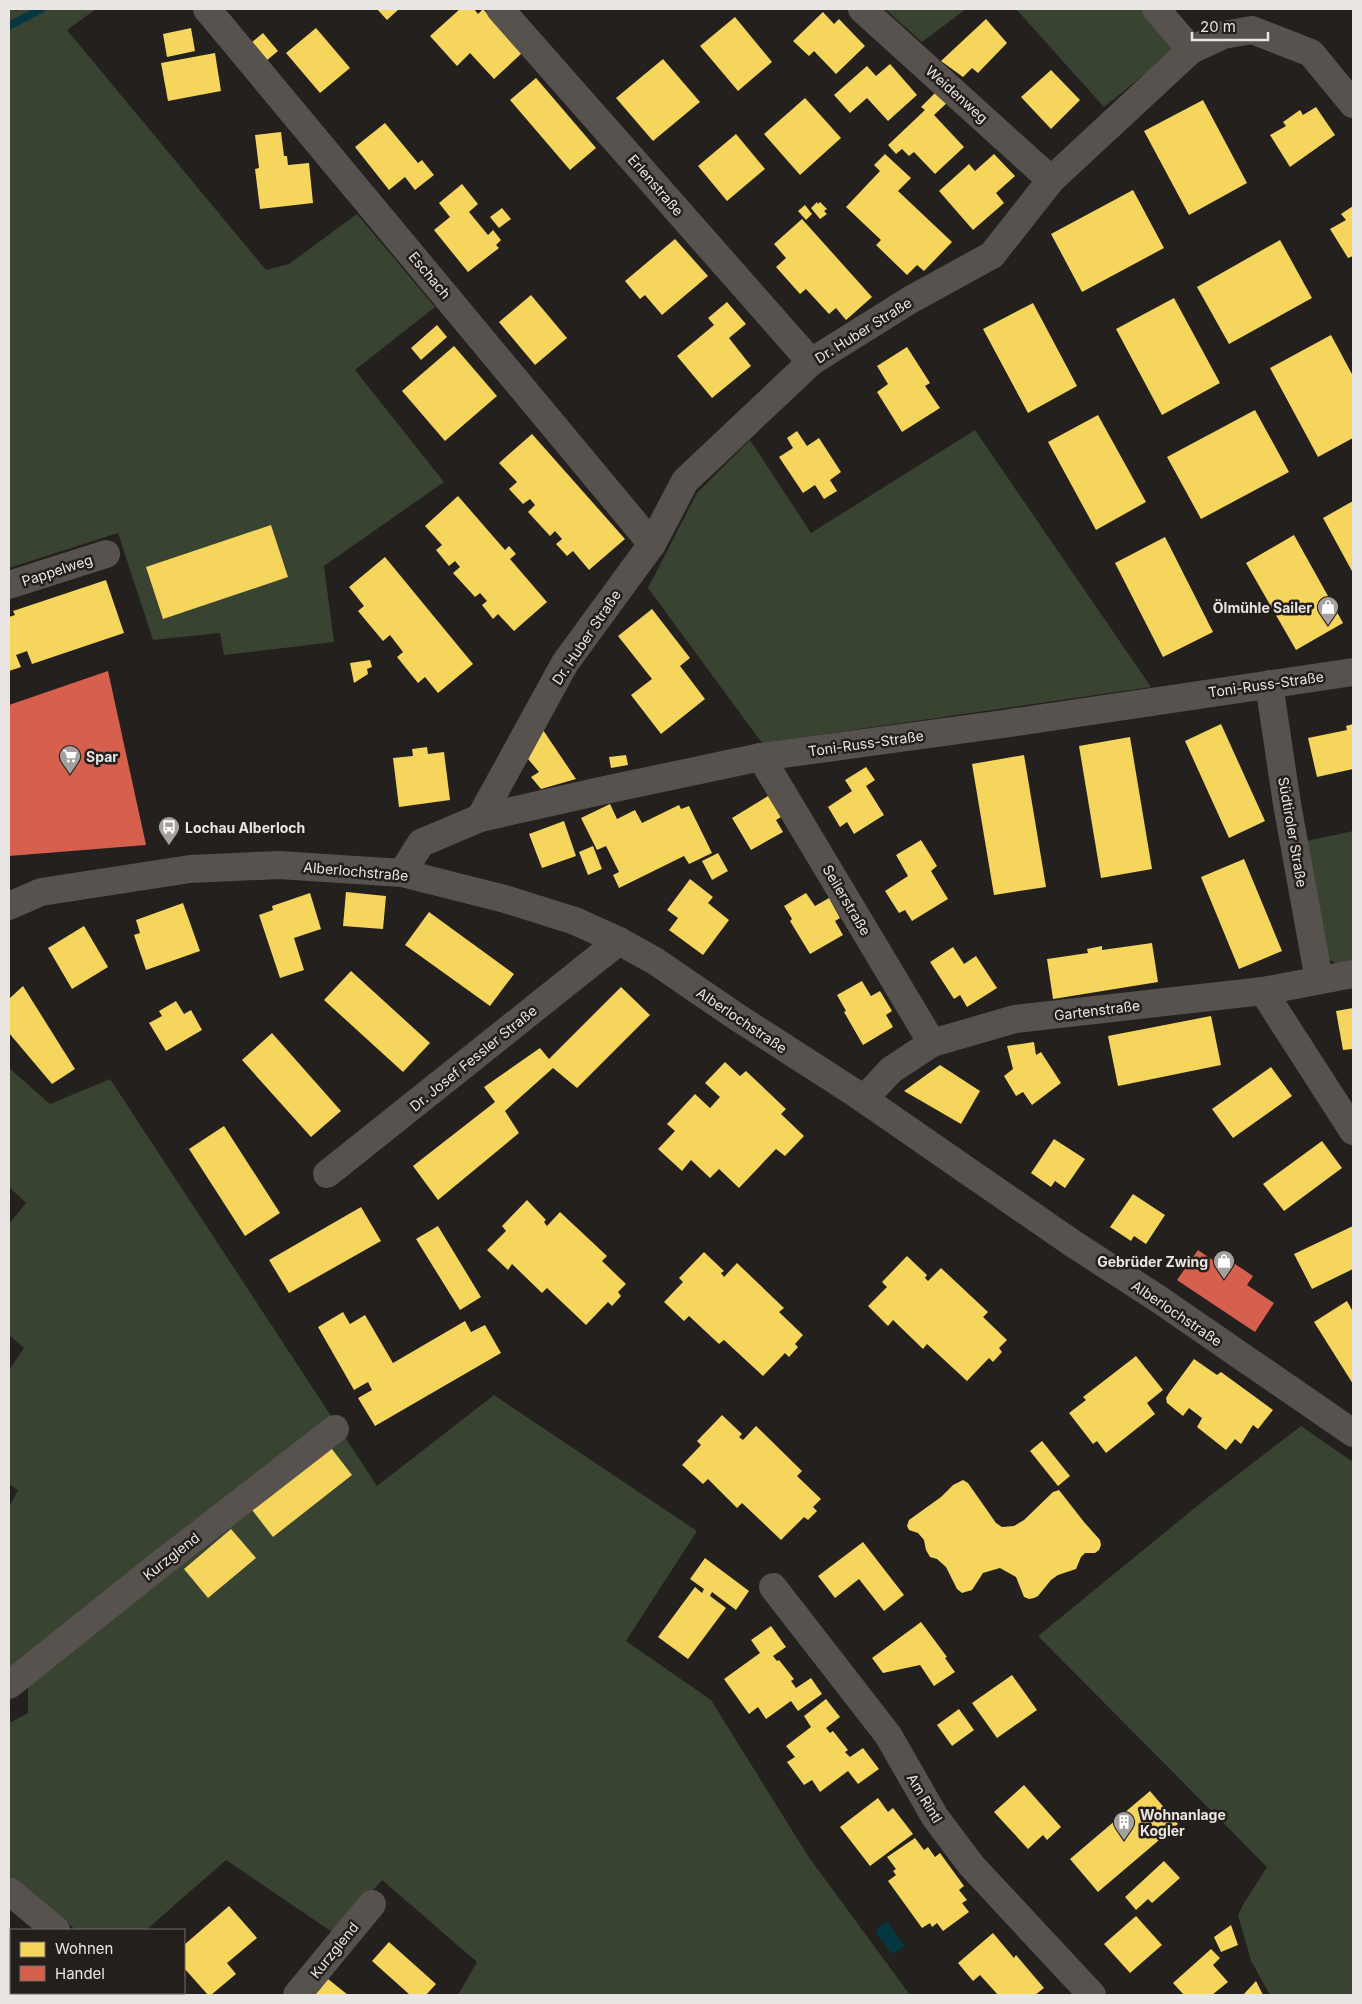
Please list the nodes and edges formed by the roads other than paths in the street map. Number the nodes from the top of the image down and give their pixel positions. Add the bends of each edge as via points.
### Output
1 (207, 9) edge
2 (500, 9) edge
3 (862, 9) edge
4 (1156, 9) edge
5 (1191, 50) junction
6 (1353, 104) edge
7 (1051, 180) junction
8 (811, 362) junction
9 (652, 544) junction
10 (106, 554) dead end
11 (9, 585) edge
12 (1353, 672) edge
13 (1269, 684) junction
14 (761, 757) junction
15 (480, 818) junction
16 (402, 873) junction
17 (9, 887) edge
18 (41, 892) junction
19 (9, 906) edge
20 (619, 941) junction
21 (1353, 974) edge
22 (1319, 980) junction
23 (1263, 991) junction
24 (932, 1044) junction
25 (864, 1099) junction
26 (1353, 1131) edge
27 (327, 1174) dead end
28 (335, 1429) dead end
29 (1353, 1433) edge
30 (773, 1587) dead end
31 (9, 1685) edge
32 (9, 1891) edge
33 (372, 1904) dead end
34 (55, 1929) edge
35 (297, 1995) edge
36 (1092, 1995) edge

1 - 9 street, Eschach
2 - 8 street, Erlenstraße
3 - 7 street, Weidenweg
4 - 5 street
5 - 6 street, Dr. Huber Straße via 1222,35 1252,30 1311,53
5 - 7 street, Dr. Huber Straße
7 - 8 street, Dr. Huber Straße via 992,255 910,300
8 - 9 street, Dr. Huber Straße via 686,481
9 - 15 street, Dr. Huber Straße via 565,662
10 - 11 street, Pappelweg
12 - 13 street, Toni-Russ-Straße
13 - 14 street, Toni-Russ-Straße
13 - 22 street, Südtiroler Straße
14 - 15 street, Toni-Russ-Straße
14 - 24 street, Seilerstraße
15 - 16 street, Toni-Russ-Straße via 421,842
16 - 18 street, Alberlochstraße via 279,864 190,869
16 - 20 street, Alberlochstraße via 575,921
17 - 18 street, Alberlochstraße
18 - 19 street, Alberlochstraße
20 - 25 street, Alberlochstraße via 655,960 737,1018
20 - 27 street, Dr. Josef Fessler Straße
21 - 22 street, Gartenstraße
22 - 23 street, Gartenstraße
23 - 24 street, Gartenstraße via 1015,1019
23 - 26 street
24 - 25 street, Gartenstraße via 891,1070
25 - 29 street, Alberlochstraße
28 - 31 street, Kurzglend
30 - 36 street, Am Rintl via 888,1735 935,1817 971,1865
32 - 34 street
33 - 35 street, Kurzglend

